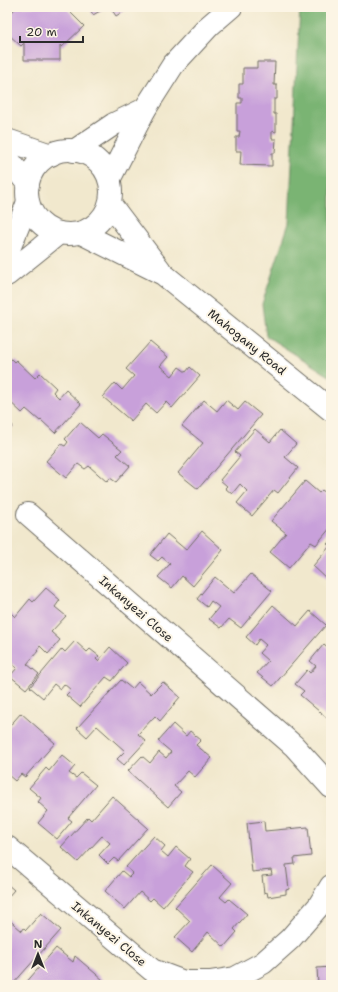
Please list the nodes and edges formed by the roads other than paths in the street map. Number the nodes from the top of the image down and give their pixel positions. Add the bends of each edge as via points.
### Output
1 (231, 7) edge
2 (145, 109) junction
3 (7, 140) edge
4 (74, 151) junction
5 (51, 155) junction
6 (7, 158) edge
7 (110, 178) junction
8 (28, 193) junction
9 (110, 204) junction
10 (59, 233) junction
11 (81, 233) junction
12 (7, 254) edge
13 (163, 274) junction
14 (7, 275) edge
15 (331, 410) edge
16 (28, 514) dead end
17 (331, 787) edge
18 (7, 847) edge
19 (331, 886) edge

1 - 2 street via 209,26 173,65
2 - 4 street via 114,124
2 - 7 street
3 - 5 street
4 - 5 street via 54,152
4 - 7 street via 93,157 103,166
5 - 8 street via 43,159 33,170
6 - 8 street
7 - 9 street
8 - 10 street via 31,212 40,224 52,232
8 - 12 street
9 - 11 street via 105,217 94,227
9 - 13 street, Mahogany Road
10 - 11 street
10 - 14 street
11 - 13 street, Mahogany Road
13 - 15 street, Mahogany Road
16 - 17 street, Inkanyezi Close via 294,746
18 - 19 street, Inkanyezi Close via 152,970 184,982 210,982 235,978 263,963 290,939 318,907

